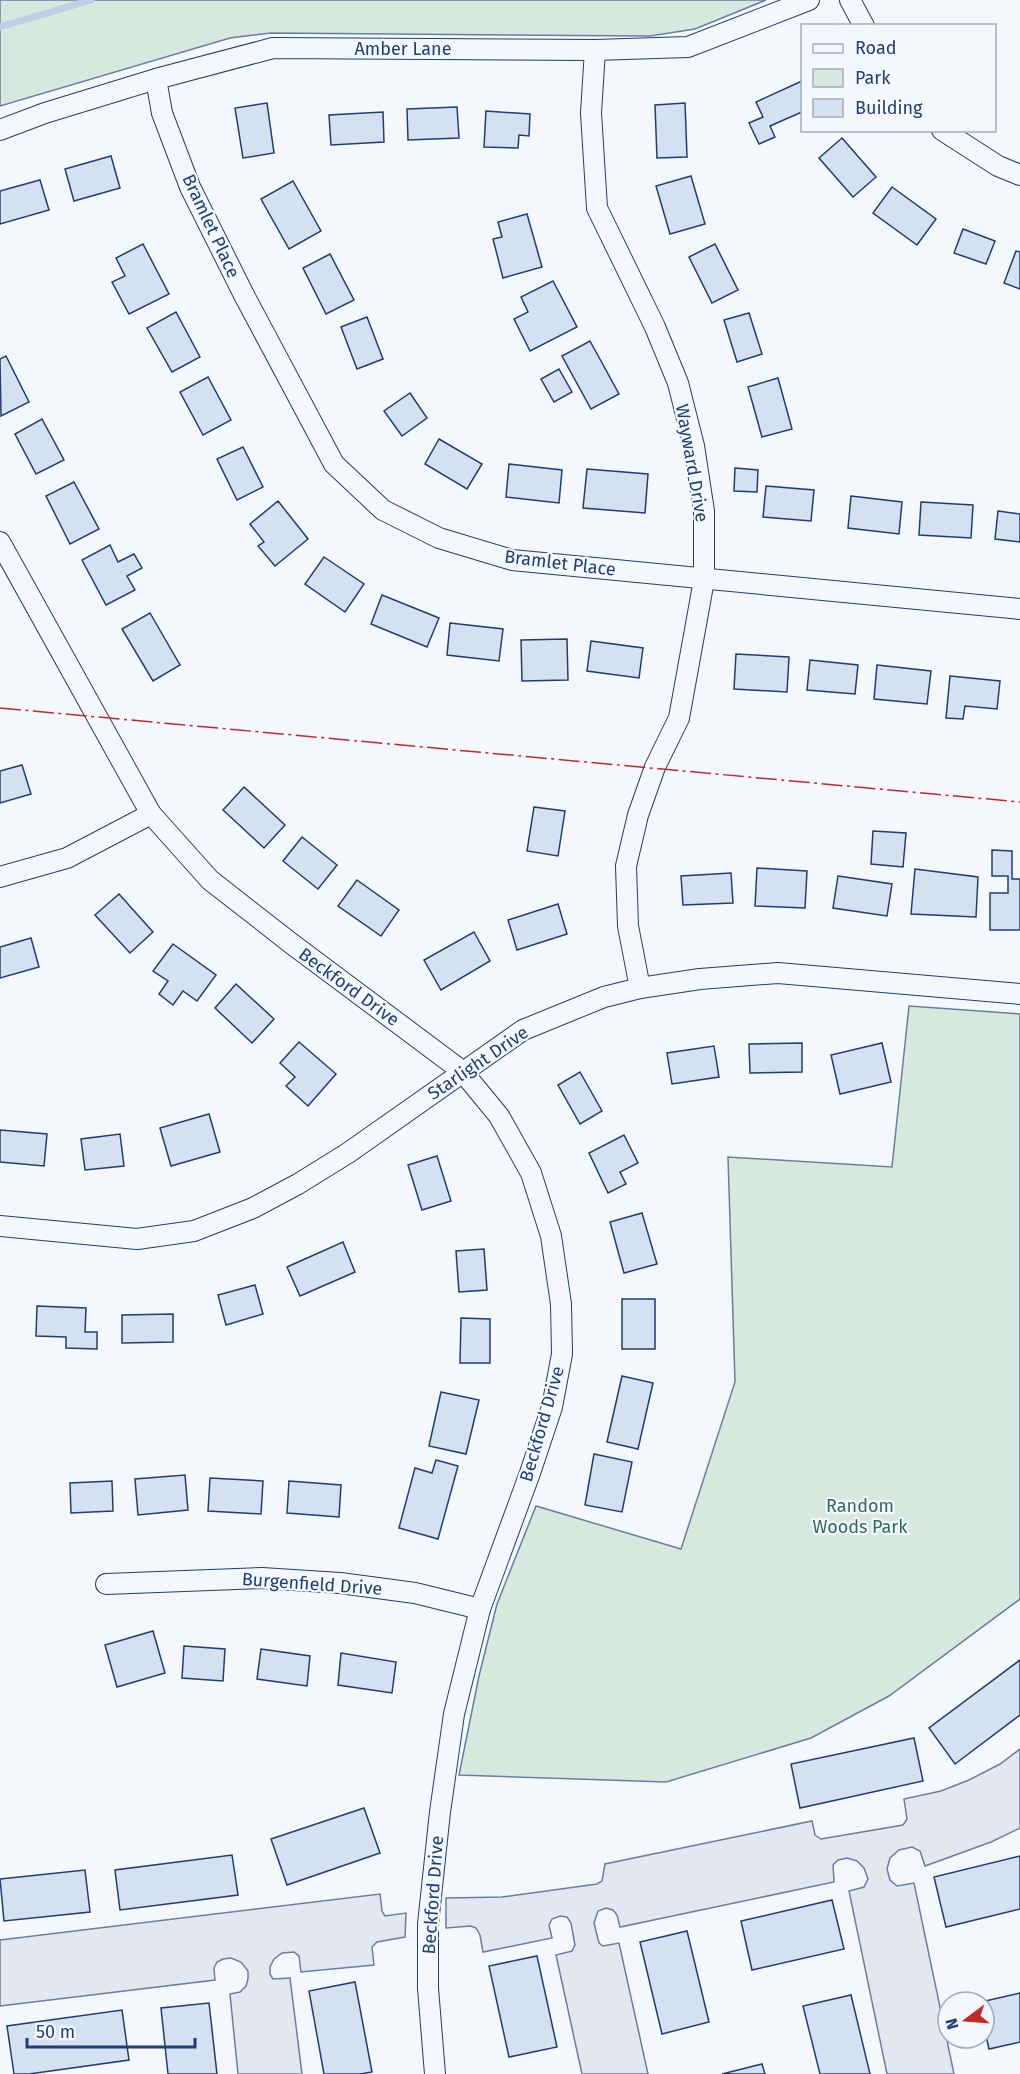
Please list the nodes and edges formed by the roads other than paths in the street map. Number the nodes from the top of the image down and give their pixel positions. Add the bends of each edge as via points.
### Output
1 (809, 0) edge
2 (850, 0) edge
3 (863, 24) edge
4 (595, 50) junction
5 (156, 79) junction
6 (0, 130) edge
7 (945, 132) edge
8 (1020, 175) edge
9 (0, 542) edge
10 (704, 580) junction
11 (1020, 609) edge
12 (151, 814) junction
13 (0, 877) edge
14 (640, 988) junction
15 (1020, 994) edge
16 (462, 1071) junction
17 (0, 1226) edge
18 (106, 1584) dead end
19 (480, 1609) junction
20 (435, 2074) edge

1 - 4 street, Amber Lane via 688,47
2 - 3 street
4 - 5 street, Amber Lane via 273,48
4 - 10 street, Wayward Drive via 591,113 597,208 678,383 694,446 704,511
5 - 6 street, Amber Lane
5 - 10 street, Bramlet Place via 162,113 190,186 296,396 334,464 383,510 439,538 512,560
7 - 8 street via 998,166
9 - 12 street, Beckford Drive
10 - 11 street, Bramlet Place
10 - 14 street, Wayward Drive via 679,718 651,777 626,866 628,926
12 - 13 street via 67,858
12 - 16 street, Beckford Drive via 210,880
14 - 15 street, Starlight Drive via 778,973
14 - 16 street, Starlight Drive via 604,997 523,1030
16 - 17 street, Starlight Drive via 298,1184 253,1208 194,1231 136,1239
16 - 19 street, Beckford Drive via 499,1116 531,1173 551,1236 561,1304 562,1354 552,1407
18 - 19 street, Burgenfield Drive via 273,1579 340,1583 415,1593
19 - 20 street, Beckford Drive via 454,1714 428,1914 428,1988

